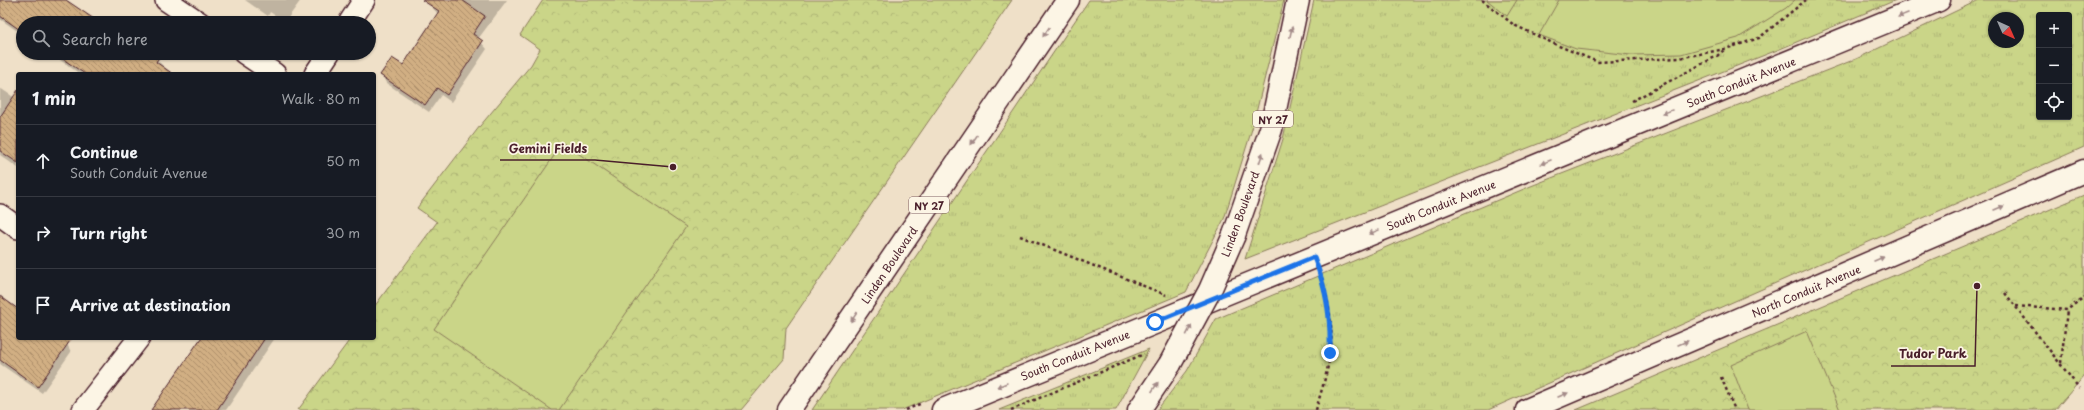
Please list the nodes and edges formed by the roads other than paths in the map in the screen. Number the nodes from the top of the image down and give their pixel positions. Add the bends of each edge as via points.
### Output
1 (166, 0) edge
2 (364, 0) edge
3 (1068, 0) edge
4 (1298, 0) edge
5 (1940, 0) edge
6 (190, 16) edge
7 (354, 16) edge
8 (254, 60) edge
9 (324, 60) edge
10 (272, 72) edge
11 (316, 72) edge
12 (2084, 172) edge
13 (0, 215) edge
14 (16, 227) edge
15 (137, 340) edge
16 (84, 410) edge
17 (789, 410) edge
18 (943, 410) edge
19 (1139, 410) edge
20 (1528, 410) edge

1 - 6 street
2 - 7 street
3 -> 17 main road, Linden Boulevard / NY 27
19 -> 4 main road, Linden Boulevard / NY 27, bridge via 1170,364 1210,290 1234,235 1271,129
5 -> 18 main road, South Conduit Avenue
8 - 10 street
9 - 11 street
20 -> 12 main road, North Conduit Avenue
13 - 14 street
15 - 16 street

